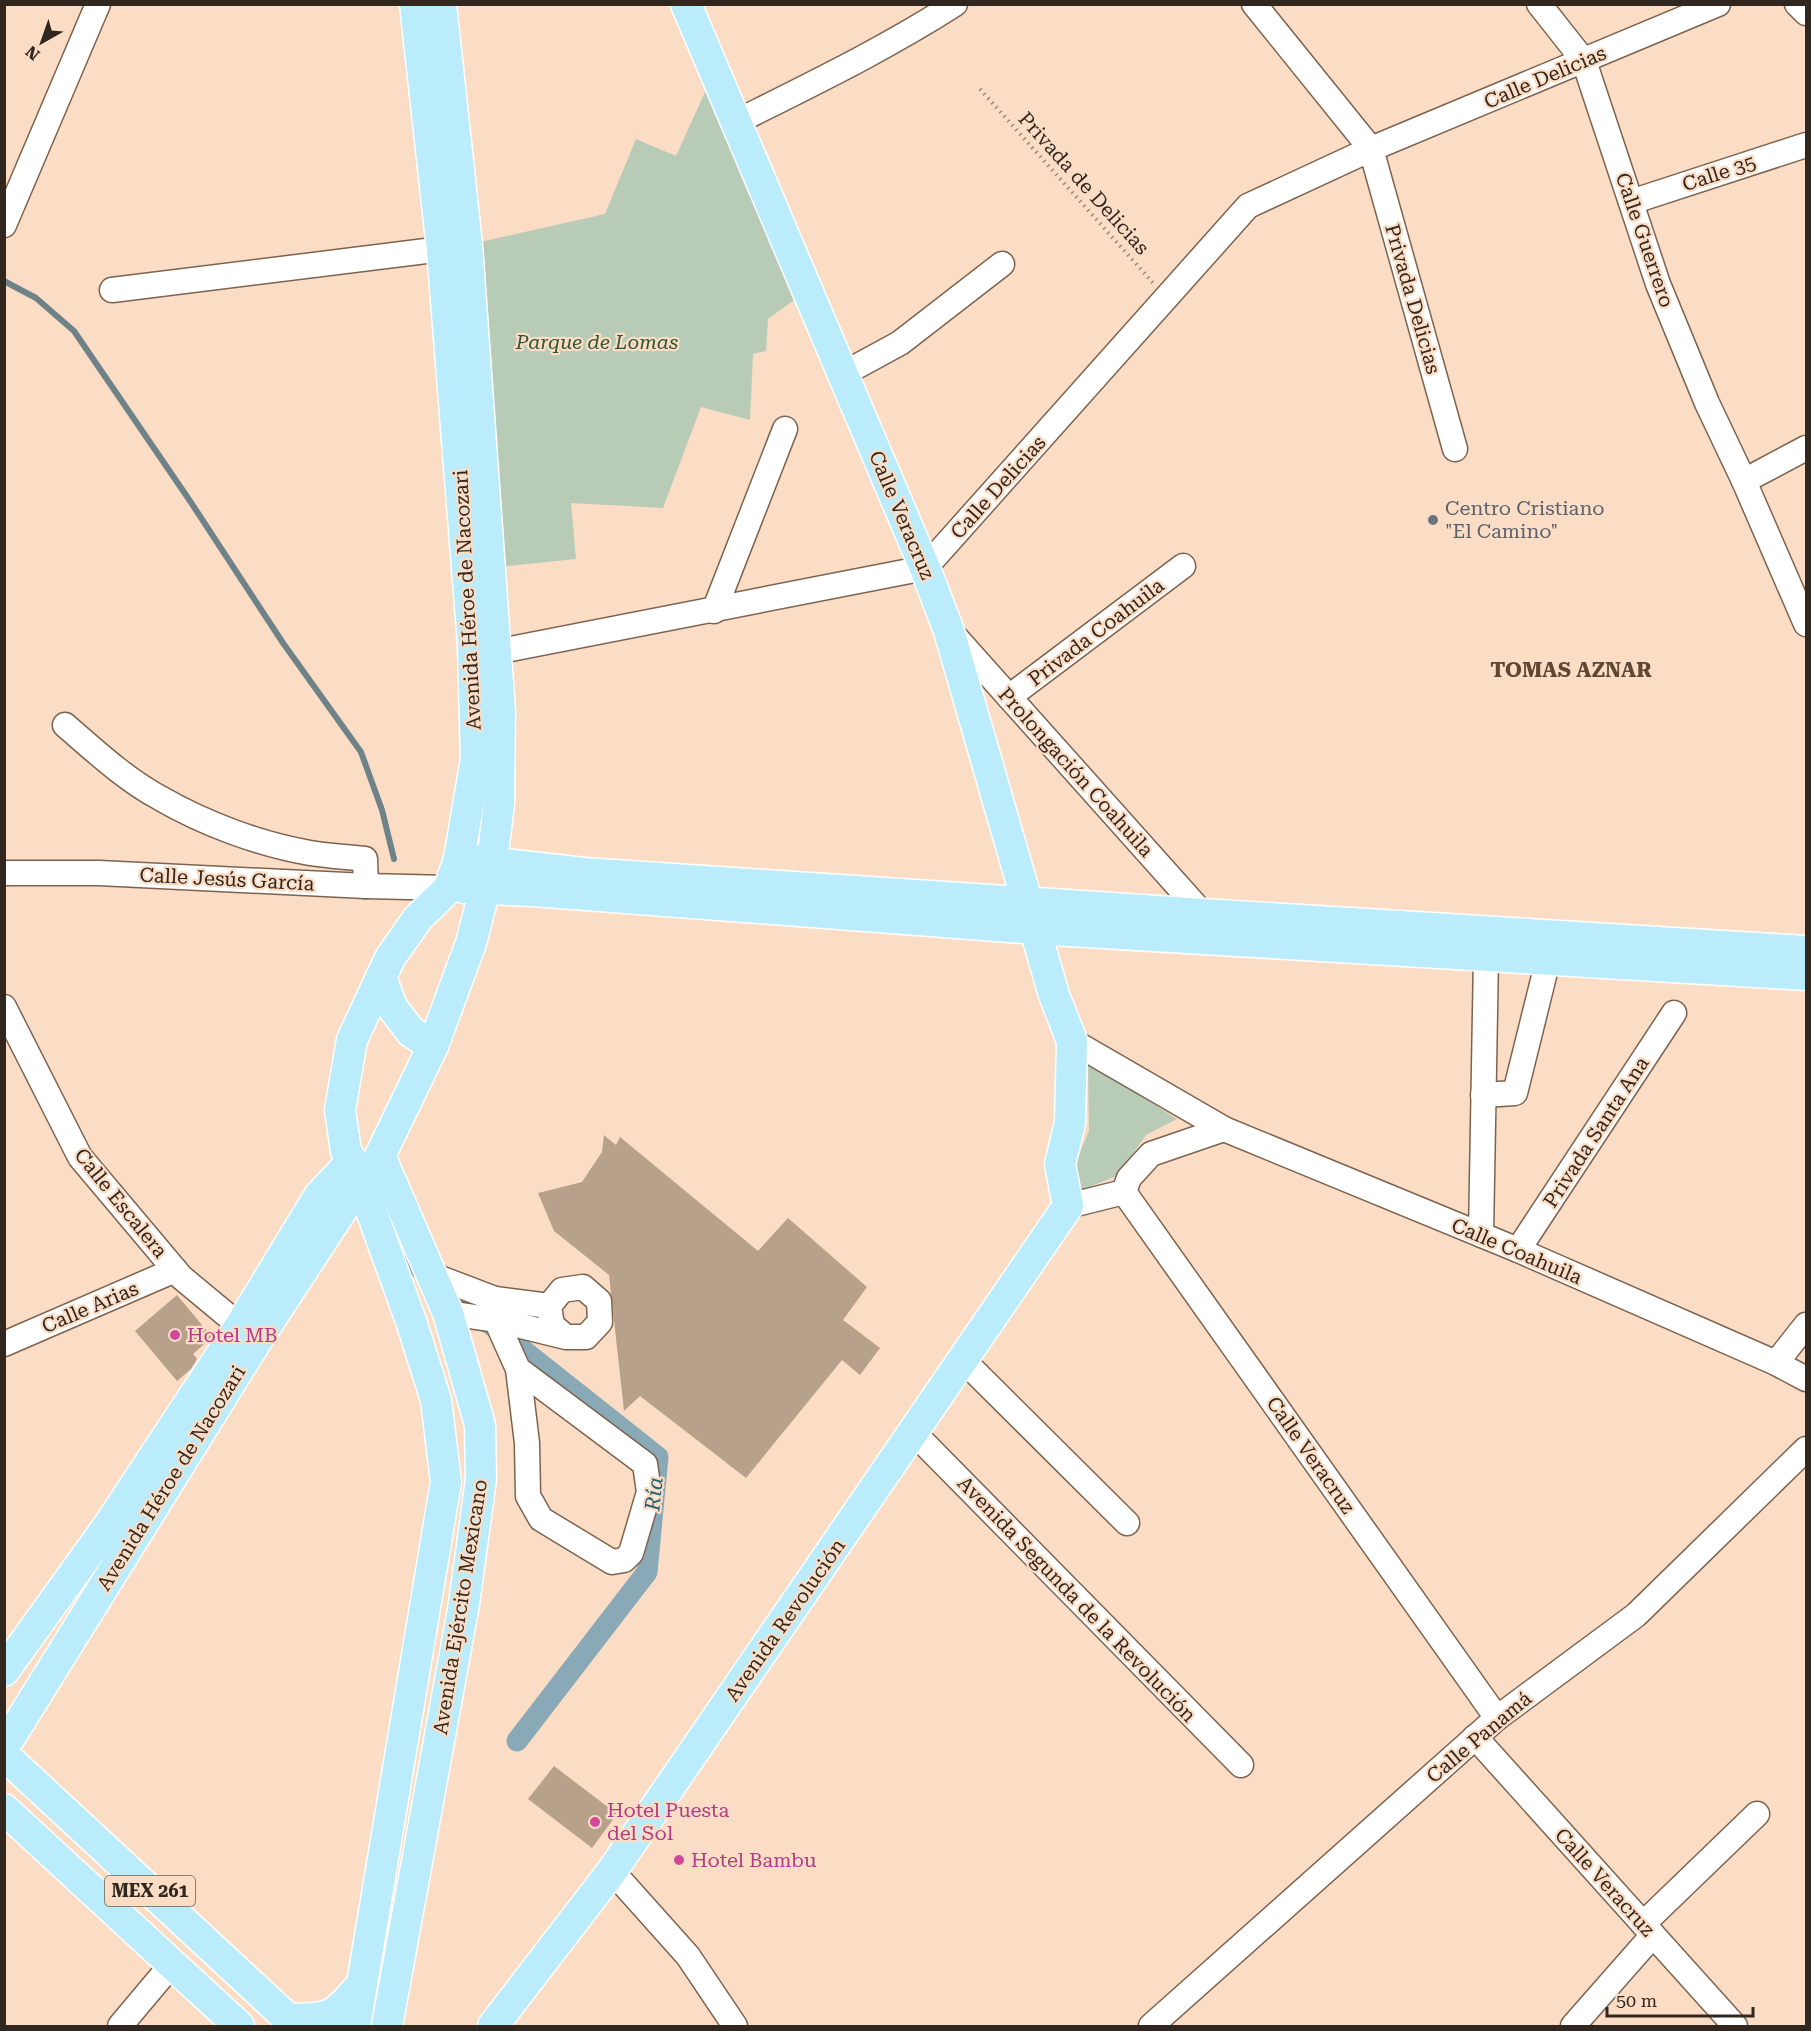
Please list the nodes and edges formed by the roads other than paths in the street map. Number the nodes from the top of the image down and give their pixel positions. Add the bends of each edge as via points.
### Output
1 (98, 4) edge
2 (415, 4) edge
3 (441, 4) edge
4 (686, 4) edge
5 (955, 4) edge
6 (1254, 4) edge
7 (1539, 4) edge
8 (1718, 4) edge
9 (1797, 4) edge
10 (1806, 13) edge
11 (1584, 61) junction
12 (736, 122) junction
13 (1806, 145) edge
14 (1371, 149) junction
15 (1631, 202) junction
16 (450, 205) junction
17 (4, 225) edge
18 (442, 249) junction
19 (1002, 264) dead end
20 (112, 290) dead end
21 (843, 374) junction
22 (785, 429) dead end
23 (1806, 448) edge
24 (1455, 449) dead end
25 (1744, 481) junction
26 (1183, 566) dead end
27 (925, 568) junction
28 (714, 611) junction
29 (1806, 624) edge
30 (949, 630) junction
31 (484, 648) junction
32 (1009, 697) junction
33 (65, 725) dead end
34 (459, 859) junction
35 (4, 873) edge
36 (488, 875) junction
37 (366, 886) junction
38 (449, 888) junction
39 (1203, 914) junction
40 (1033, 916) junction
41 (1806, 951) edge
42 (1486, 956) junction
43 (1548, 960) junction
44 (1806, 975) edge
45 (381, 977) junction
46 (4, 1007) edge
47 (1674, 1013) dead end
48 (1072, 1041) junction
49 (433, 1046) junction
50 (1483, 1095) junction
51 (1224, 1129) junction
52 (369, 1166) junction
53 (1124, 1192) junction
54 (1068, 1206) junction
55 (1481, 1235) junction
56 (1518, 1250) junction
57 (175, 1270) junction
58 (432, 1275) junction
59 (549, 1306) junction
60 (495, 1309) junction
61 (448, 1313) junction
62 (1806, 1325) edge
63 (249, 1331) junction
64 (566, 1337) junction
65 (4, 1344) edge
66 (964, 1361) junction
67 (1776, 1363) junction
68 (518, 1369) junction
69 (1806, 1379) edge
70 (914, 1433) junction
71 (1806, 1449) edge
72 (1127, 1523) dead end
73 (4, 1671) edge
74 (1497, 1718) junction
75 (1475, 1737) junction
76 (4, 1747) edge
77 (4, 1755) edge
78 (1241, 1765) dead end
79 (4, 1780) edge
80 (4, 1809) edge
81 (1757, 1814) dead end
82 (612, 1871) junction
83 (1648, 1929) junction
84 (172, 1964) junction
85 (361, 1985) junction
86 (287, 2024) edge
87 (120, 2026) edge
88 (239, 2026) edge
89 (355, 2026) edge
90 (387, 2026) edge
91 (494, 2026) edge
92 (735, 2026) edge
93 (1151, 2026) edge
94 (1573, 2026) edge
95 (1735, 2026) edge

1 - 17 street
2 - 16 main road, Avenida Héroe de Nacozari
3 - 16 main road, Avenida Héroe de Nacozari
4 - 12 main road, Calle Veracruz
5 - 12 street via 920,27
6 - 14 street
7 - 11 street, Calle Guerrero
8 - 11 street, Calle Delicias
9 - 10 street
11 - 14 street, Calle Delicias
11 - 15 street, Calle Guerrero
12 - 21 main road, Calle Veracruz
13 - 15 street, Calle 35
14 - 24 street, Privada Delicias
14 - 27 street, Calle Delicias via 1248,206
15 - 25 street, Calle Guerrero via 1667,306
16 - 18 main road, Avenida Héroe de Nacozari
16 - 31 main road, Avenida Héroe de Nacozari via 467,245
18 - 20 street
18 - 31 main road, Avenida Héroe de Nacozari
19 - 21 street via 900,343
21 - 27 main road, Calle Veracruz
22 - 28 street
23 - 25 street
25 - 29 street, Calle Guerrero
26 - 32 street, Privada Coahuila
27 - 28 street
27 - 30 main road, Calle Veracruz
28 - 31 street
30 - 32 street, Prolongación Coahuila
30 - 40 main road, Calle Veracruz
31 - 34 main road, Avenida Héroe de Nacozari via 476,759
31 - 36 main road, Avenida Héroe de Nacozari via 500,712 499,803
32 - 39 street, Prolongación Coahuila
33 - 37 street via 109,764 159,798 205,820 289,848 365,860
34 - 36 main road
34 - 38 main road, Avenida Héroe de Nacozari
35 - 37 street, Calle Jesús García via 99,873
36 - 38 main road
36 - 40 main road
36 - 49 main road, Avenida Héroe de Nacozari via 471,943
37 - 38 street, Calle Jesús García
38 - 45 main road, Avenida Héroe de Nacozari via 418,918
39 - 40 main road
39 - 41 main road
40 - 42 main road
40 - 48 main road, Calle Veracruz via 1054,995
42 - 43 main road
42 - 50 street
43 - 44 main road
43 - 50 street via 1515,1093
45 - 49 main road via 392,1007 411,1032
45 - 52 main road, Avenida Héroe de Nacozari via 352,1040 340,1110 346,1151
46 - 57 street, Calle Escalera via 80,1157
47 - 56 street, Privada Santa Ana
48 - 51 street, Calle Coahuila
48 - 54 main road via 1070,1123 1060,1164
49 - 52 main road, Avenida Héroe de Nacozari
50 - 55 street
51 - 53 street via 1151,1154 1129,1178
51 - 55 street, Calle Coahuila
52 - 58 main road, Avenida Ejército Mexicano
52 - 63 main road, Avenida Héroe de Nacozari
52 - 85 main road, Avenida Ejército Mexicano via 436,1400 446,1482
53 - 54 street
53 - 74 street, Calle Veracruz
54 - 66 main road, Avenida Revolución
55 - 56 street, Calle Coahuila
56 - 67 street, Calle Coahuila
57 - 63 street, Calle Escalera
57 - 65 street, Calle Arias
58 - 60 street
58 - 61 main road, Avenida Ejército Mexicano
59 - 60 street
59 - 64 street via 552,1325
59 - 64 street via 562,1290 583,1287 599,1301 600,1322 586,1337
60 - 61 street
60 - 64 street
60 - 68 street
61 - 90 main road, Avenida Ejército Mexicano via 480,1425 481,1479 464,1604
62 - 67 street
63 - 73 main road, Avenida Héroe de Nacozari
63 - 76 main road, Avenida Héroe de Nacozari
66 - 70 main road, Avenida Revolución
66 - 72 street
67 - 69 street, Calle Coahuila
68 - 68 street via 527,1443 528,1497 541,1519 612,1562 624,1560 631,1553 649,1492 645,1464
70 - 78 street, Avenida Segunda de la Revolución
70 - 82 main road, Avenida Revolución
71 - 74 street, Calle Panamá via 1636,1615
74 - 75 street, Calle Panamá
75 - 83 street, Calle Veracruz
75 - 93 street, Calle Panamá
77 - 86 main road, MEX 261
79 - 86 main road
80 - 84 main road, MEX 261
81 - 83 street
82 - 91 main road, Avenida Revolución
82 - 92 street via 688,1956
83 - 94 street
83 - 95 street, Calle Veracruz
84 - 87 street
84 - 88 main road, MEX 261
85 - 86 main road via 340,2010 323,2018
85 - 89 main road, Avenida Ejército Mexicano

